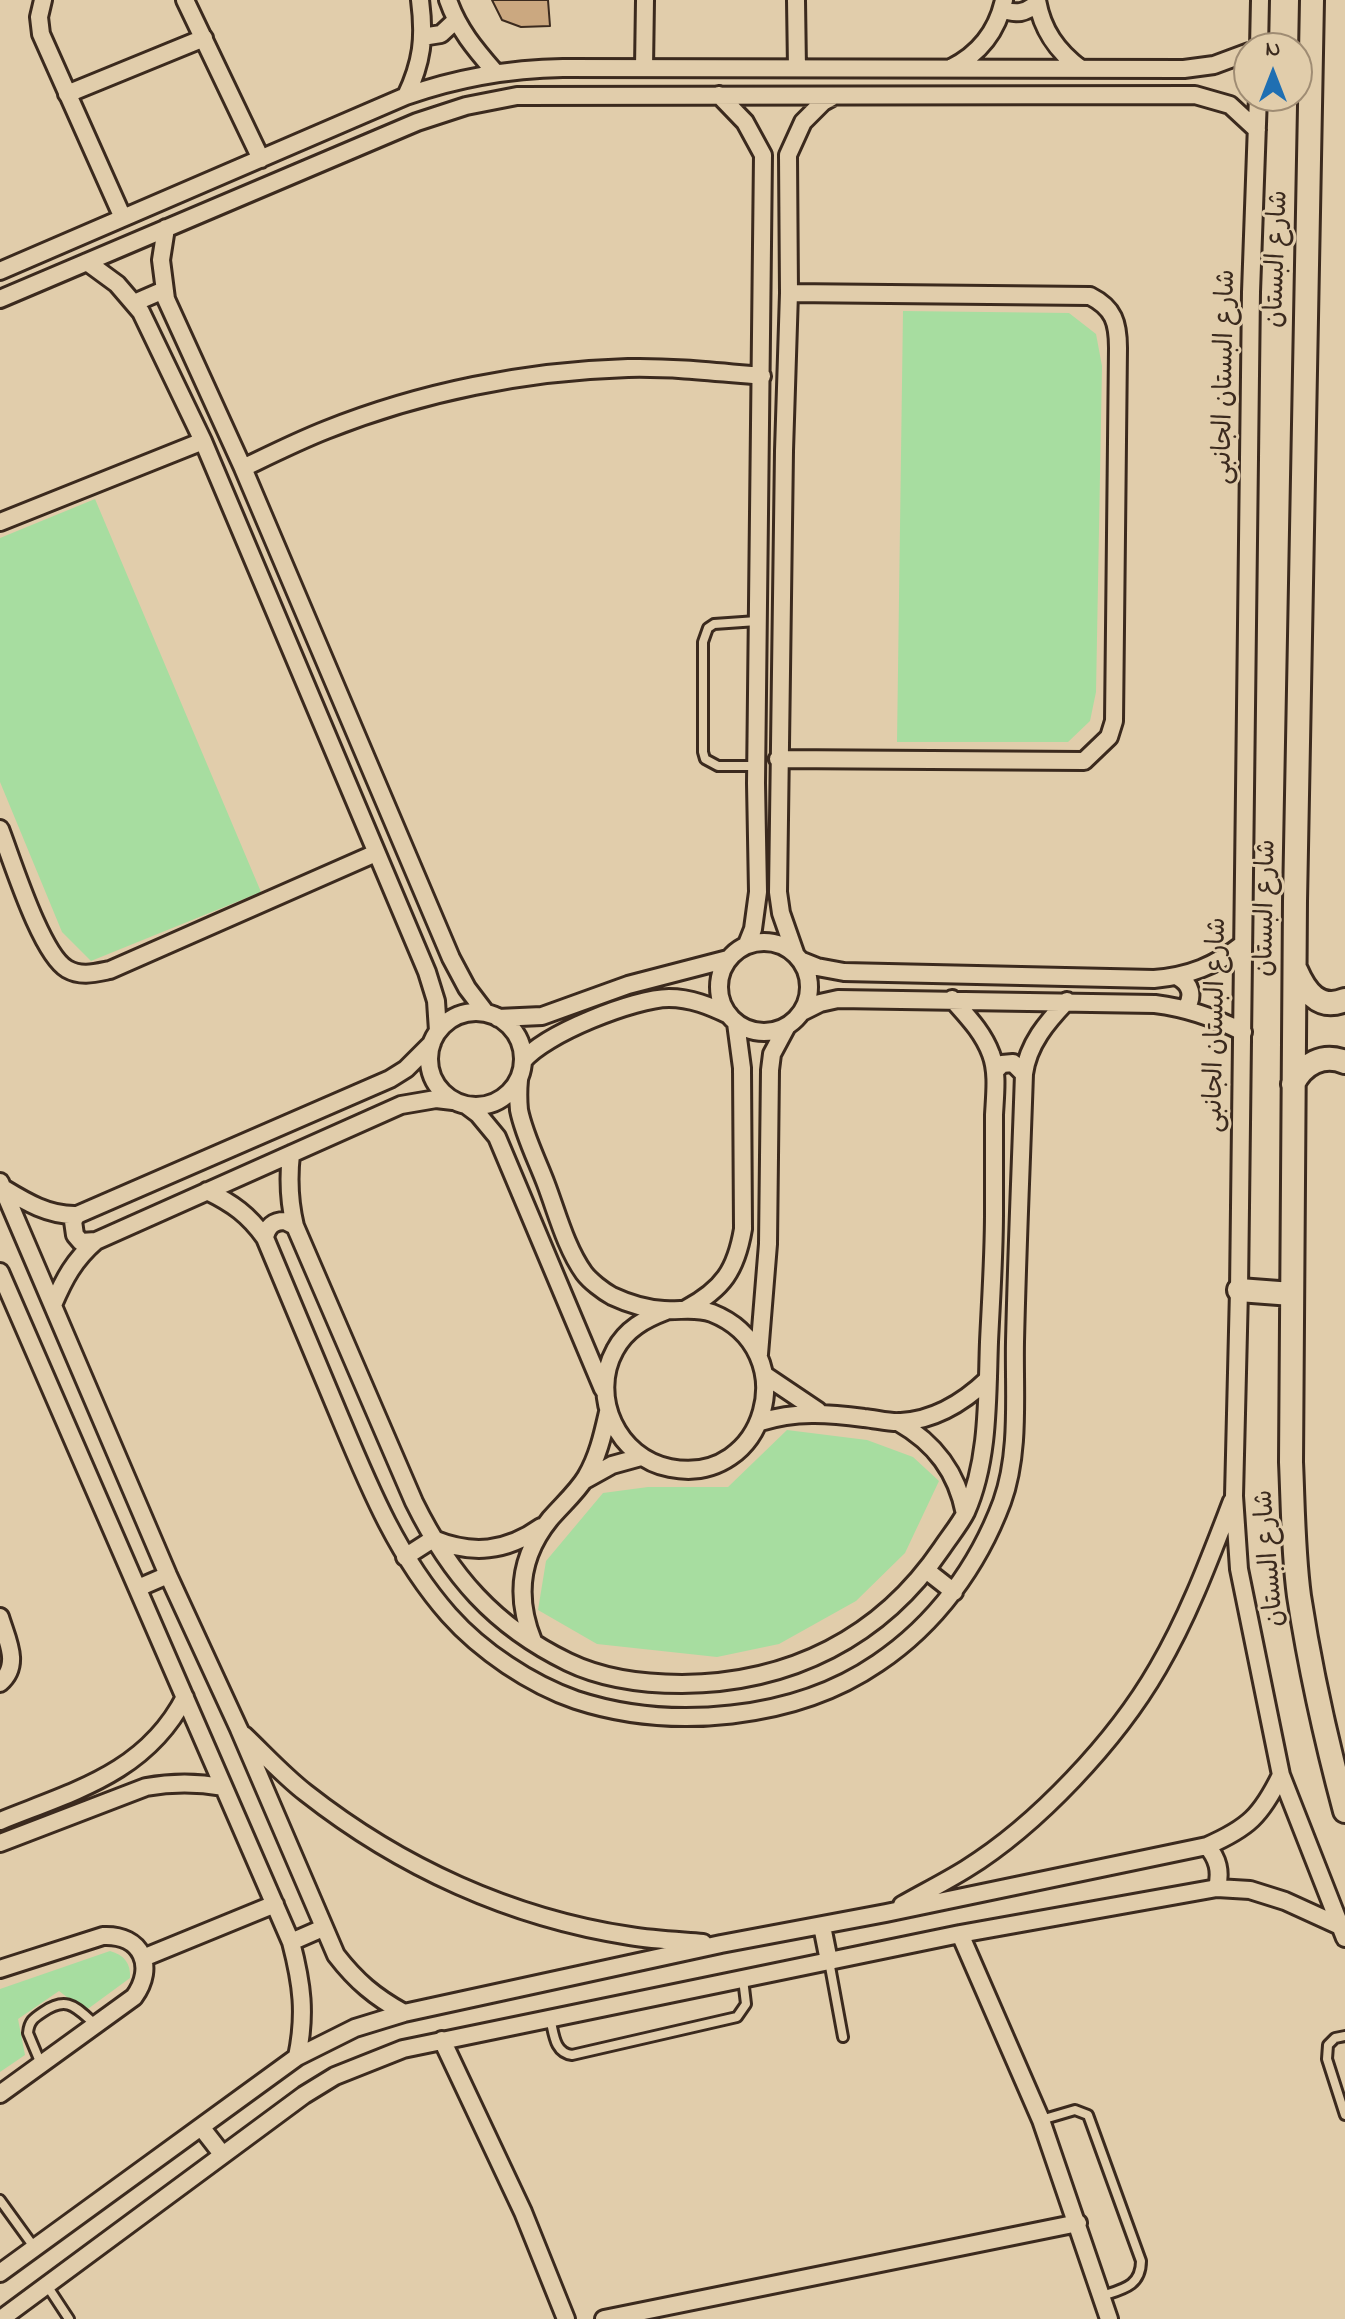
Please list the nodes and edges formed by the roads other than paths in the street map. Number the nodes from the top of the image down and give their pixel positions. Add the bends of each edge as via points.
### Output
1 (43, 0) edge
2 (185, 0) edge
3 (420, 0) edge
4 (448, 0) edge
5 (645, 0) edge
6 (796, 0) edge
7 (1260, 0) edge
8 (1312, 0) edge
9 (1037, 2) edge
10 (1003, 5) edge
11 (455, 21) junction
12 (1257, 32) edge
13 (422, 37) junction
14 (204, 38) junction
15 (1233, 57) edge
16 (644, 68) junction
17 (797, 68) junction
18 (880, 69) junction
19 (950, 69) junction
20 (1081, 69) junction
21 (1175, 69) junction
22 (495, 72) junction
23 (67, 94) junction
24 (719, 95) junction
25 (835, 95) junction
26 (880, 95) junction
27 (1175, 95) junction
28 (406, 96) junction
29 (1258, 112) edge
30 (352, 119) junction
31 (1257, 130) junction
32 (363, 145) junction
33 (763, 155) junction
34 (788, 155) junction
35 (261, 159) junction
36 (123, 218) junction
37 (166, 228) junction
38 (87, 262) junction
39 (0, 271) edge
40 (164, 290) junction
41 (789, 293) junction
42 (0, 299) edge
43 (134, 303) junction
44 (762, 376) junction
45 (203, 441) junction
46 (761, 449) junction
47 (784, 451) junction
48 (243, 468) junction
49 (0, 522) edge
50 (274, 542) junction
51 (250, 551) junction
52 (758, 621) junction
53 (778, 759) junction
54 (756, 766) junction
55 (0, 829) edge
56 (376, 853) junction
57 (758, 900) junction
58 (779, 900) junction
59 (747, 944) junction
60 (1243, 944) junction
61 (799, 957) junction
62 (728, 959) junction
63 (1295, 969) junction
64 (844, 972) junction
65 (1178, 977) junction
66 (842, 999) junction
67 (952, 999) junction
68 (1345, 1000) edge
69 (1067, 1001) junction
70 (1186, 1008) junction
71 (802, 1012) junction
72 (492, 1015) junction
73 (732, 1019) junction
74 (787, 1026) junction
75 (1243, 1032) junction
76 (435, 1037) junction
77 (523, 1061) junction
78 (1345, 1062) edge
79 (995, 1071) junction
80 (1024, 1074) junction
81 (519, 1080) junction
82 (1293, 1084) junction
83 (460, 1103) junction
84 (291, 1154) junction
85 (1, 1185) edge
86 (207, 1191) junction
87 (77, 1215) junction
88 (295, 1226) junction
89 (265, 1238) junction
90 (96, 1241) junction
91 (0, 1272) edge
92 (1239, 1290) junction
93 (1292, 1294) junction
94 (991, 1304) junction
95 (53, 1305) junction
96 (1016, 1305) junction
97 (686, 1309) junction
98 (666, 1311) junction
99 (759, 1354) junction
100 (766, 1376) junction
101 (988, 1379) junction
102 (605, 1392) junction
103 (608, 1412) junction
104 (820, 1412) junction
105 (760, 1422) junction
106 (898, 1422) junction
107 (641, 1457) junction
108 (585, 1480) junction
109 (1234, 1496) junction
110 (965, 1514) junction
111 (549, 1521) junction
112 (433, 1539) junction
113 (405, 1557) junction
114 (926, 1570) junction
115 (168, 1575) junction
116 (138, 1588) junction
117 (954, 1592) junction
118 (0, 1617) edge
119 (533, 1642) junction
120 (0, 1683) edge
121 (185, 1697) junction
122 (239, 1729) junction
123 (112, 1772) junction
124 (1281, 1775) junction
125 (223, 1787) junction
126 (121, 1796) junction
127 (1345, 1811) edge
128 (0, 1821) edge
129 (0, 1843) edge
130 (1207, 1846) junction
131 (1217, 1888) junction
132 (275, 1904) junction
133 (886, 1913) junction
134 (822, 1926) junction
135 (323, 1928) junction
136 (1343, 1933) edge
137 (960, 1934) junction
138 (291, 1942) junction
139 (721, 1944) junction
140 (143, 1958) junction
141 (829, 1961) junction
142 (0, 1969) edge
143 (743, 1979) junction
144 (404, 2013) junction
145 (550, 2017) junction
146 (95, 2025) junction
147 (1345, 2036) edge
148 (843, 2037) dead end
149 (442, 2040) junction
150 (297, 2057) junction
151 (41, 2064) junction
152 (0, 2094) edge
153 (1345, 2115) edge
154 (1041, 2120) junction
155 (201, 2127) junction
156 (222, 2154) junction
157 (0, 2200) edge
158 (1078, 2223) junction
159 (34, 2247) junction
160 (0, 2273) edge
161 (46, 2284) junction
162 (1102, 2296) junction
163 (1, 2319) edge
164 (69, 2319) edge
165 (566, 2319) edge
166 (604, 2319) edge
167 (1109, 2319) edge

1 - 23 street via 41,34
2 - 14 street
3 - 13 street
4 - 11 street
5 - 16 street
6 - 17 street
7 - 12 street
8 - 63 street, شارع البستان
9 - 10 street via 1017,13
9 - 20 street via 1049,36
10 - 19 street via 984,44
11 - 13 street via 441,34
11 - 22 street
13 - 28 street via 419,68
14 - 23 street
14 - 35 street
15 - 21 street
16 - 17 street
16 - 22 street
17 - 18 street
18 - 19 street
18 - 26 street
19 - 20 street
20 - 21 street
21 - 27 street
22 - 28 street
23 - 36 street
24 - 25 street
24 - 32 street via 517,96 441,113
24 - 33 street via 745,122
25 - 26 street
25 - 34 street via 803,122
26 - 27 street
27 - 31 street via 1219,100
28 - 30 street
29 - 31 street, شارع البستان الجانبى
30 - 32 street
30 - 35 street
31 - 60 street, شارع البستان الجانبى
32 - 37 street
33 - 34 street
33 - 44 street
34 - 41 street
35 - 36 street
36 - 39 street
37 - 38 street
37 - 40 street
38 - 42 street
38 - 43 street
40 - 43 street
40 - 48 street
41 - 47 street
41 - 53 street via 1090,296 1106,304 1115,317 1118,348 1114,721 1109,737 1084,761
43 - 45 street
44 - 46 street
44 - 48 street via 628,368 506,380 414,400 325,430
45 - 49 street
45 - 51 street
46 - 47 street
46 - 52 street
47 - 53 street
48 - 50 street
50 - 51 street
50 - 72 street via 451,958 467,988
51 - 56 street
52 - 54 street
52 - 54 lane via 714,624 703,642 705,759 718,766
53 - 58 street
54 - 57 street
55 - 56 street via 45,942 65,968 79,974 110,970
56 - 76 street via 432,987
57 - 58 street
57 - 59 street
58 - 61 street
59 - 61 street via 781,944
59 - 62 street
60 - 65 street via 1224,959
60 - 75 street, شارع البستان الجانبى
61 - 64 street
61 - 71 street via 809,992
62 - 72 street via 628,985 556,1013 527,1018
62 - 73 street via 718,987
63 - 68 street via 1304,989 1318,1001
63 - 82 street, شارع البستان
64 - 65 street
64 - 66 street
65 - 70 street via 1191,991
66 - 67 street
66 - 71 street
67 - 69 street
67 - 79 street via 985,1041
69 - 70 street
69 - 80 street via 1035,1042
70 - 75 street
71 - 74 street
72 - 76 street via 460,1015
72 - 77 street via 517,1035
73 - 74 street via 766,1032
73 - 77 street via 689,1000 647,1001 544,1042
73 - 97 street via 742,1068 743,1229 732,1268 720,1285
74 - 99 street via 770,1070 768,1244
75 - 92 street, شارع البستان الجانبى
76 - 83 street via 430,1069 435,1082
76 - 87 street via 390,1079
77 - 81 street
78 - 82 street via 1318,1060 1300,1069
79 - 80 street via 1013,1063
79 - 94 street
80 - 96 street
81 - 83 street via 493,1104
81 - 98 street via 523,1124 585,1274 608,1294
82 - 93 street, شارع البستان
83 - 84 street via 436,1099 401,1105
83 - 102 street via 497,1137
84 - 86 street
84 - 88 street via 289,1203
85 - 87 street via 43,1210
85 - 95 street
86 - 89 street via 250,1217
86 - 90 street
87 - 90 street via 75,1235 81,1242
88 - 89 street via 273,1223
88 - 112 street
89 - 113 street via 379,1511
90 - 95 street via 69,1269
91 - 116 street
92 - 93 street
92 - 109 street, شارع البستان الجانبى
93 - 127 street, شارع البستان via 1291,1462 1299,1594
94 - 96 street
94 - 101 street
95 - 115 street
96 - 117 street via 1009,1474 982,1548
97 - 98 street
97 - 99 street via 729,1321
98 - 102 street via 646,1319 621,1341 607,1371
99 - 100 street
100 - 104 street
100 - 105 street
101 - 106 street via 947,1409
101 - 110 street via 983,1446
102 - 103 street
103 - 107 street via 615,1429
103 - 108 street
104 - 105 street
104 - 106 street
105 - 107 street via 746,1443 710,1466 669,1468
106 - 110 street via 938,1452 955,1480
107 - 108 street
108 - 111 street
109 - 124 street, شارع البستان الجانبى via 1239,1569
109 - 133 street via 1199,1587 1158,1669 1105,1745 1041,1812 968,1868
110 - 114 street
111 - 112 street via 494,1549 473,1551
111 - 119 street via 527,1557 522,1578 521,1600
112 - 113 street
112 - 119 street via 464,1584
113 - 117 street via 453,1620 531,1679 576,1700 676,1717 773,1708 832,1688 877,1664
114 - 117 street
114 - 119 street via 889,1611 836,1648 765,1676 714,1684 652,1684 606,1676
115 - 116 street
115 - 122 street
116 - 121 street
118 - 120 street via 12,1662
121 - 123 street via 157,1741
121 - 125 street
122 - 135 street
122 - 139 street via 316,1800 377,1844 457,1886 542,1917 630,1936
123 - 126 street
123 - 128 street
124 - 130 street via 1267,1803 1241,1831
124 - 136 street, شارع البستان الجانبى
125 - 126 street via 172,1783
125 - 132 street
126 - 129 street
130 - 131 street via 1219,1870
130 - 133 street
131 - 136 street via 1250,1890 1285,1901
131 - 137 street
132 - 138 street
132 - 140 street
133 - 134 street
134 - 139 street
134 - 141 street
135 - 138 street
135 - 144 street via 354,1979
137 - 141 street
137 - 154 street
138 - 150 street via 303,1999
139 - 144 street
140 - 142 street via 131,1942 103,1936
140 - 146 street via 142,1986
141 - 143 street
141 - 148 lane
143 - 145 street
143 - 145 lane via 746,2004 737,2017 572,2055 558,2048
144 - 150 street via 355,2028
145 - 149 street
146 - 151 street
146 - 151 lane via 74,2006 61,2003 32,2020 28,2033
147 - 153 lane via 1328,2045 1327,2059
149 - 156 street via 335,2076
149 - 165 street
150 - 155 street
151 - 152 street
154 - 158 street
154 - 162 lane via 1075,2110 1088,2115 1141,2261 1135,2283
155 - 156 street
155 - 159 street
156 - 161 street
157 - 159 lane
158 - 162 street
158 - 166 street
159 - 160 street
161 - 163 street
161 - 164 lane
162 - 167 street

